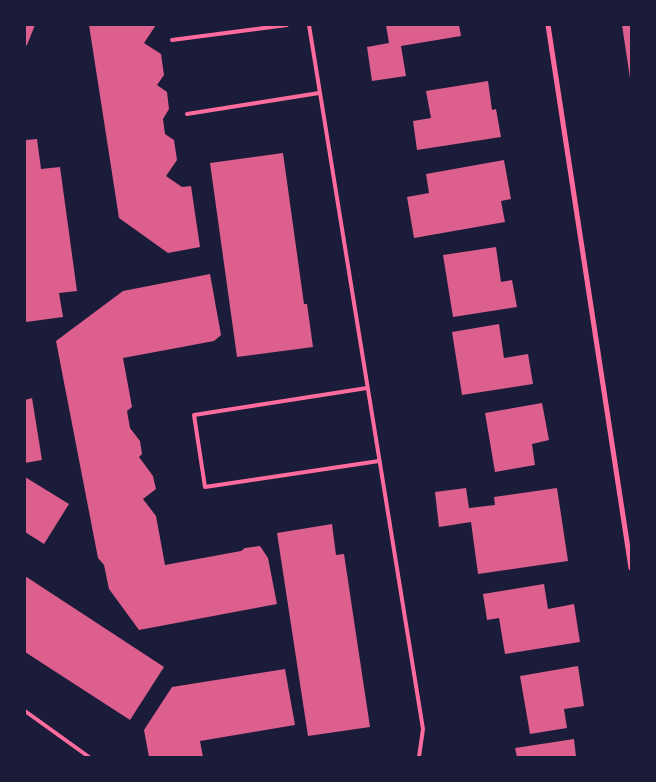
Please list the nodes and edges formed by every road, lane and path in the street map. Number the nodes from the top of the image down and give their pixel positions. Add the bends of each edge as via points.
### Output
1 (287, 25) edge
2 (308, 25) edge
3 (548, 25) edge
4 (172, 40) dead end
5 (319, 93) junction
6 (187, 114) dead end
7 (366, 388) junction
8 (378, 461) junction
9 (631, 568) edge
10 (25, 711) edge
11 (89, 757) edge
12 (419, 757) edge

1 - 4 lane
2 - 5 lane
3 - 9 street
5 - 6 lane
5 - 7 lane
7 - 8 lane
7 - 8 lane via 194,415 205,487
8 - 12 lane via 423,729
10 - 11 lane

